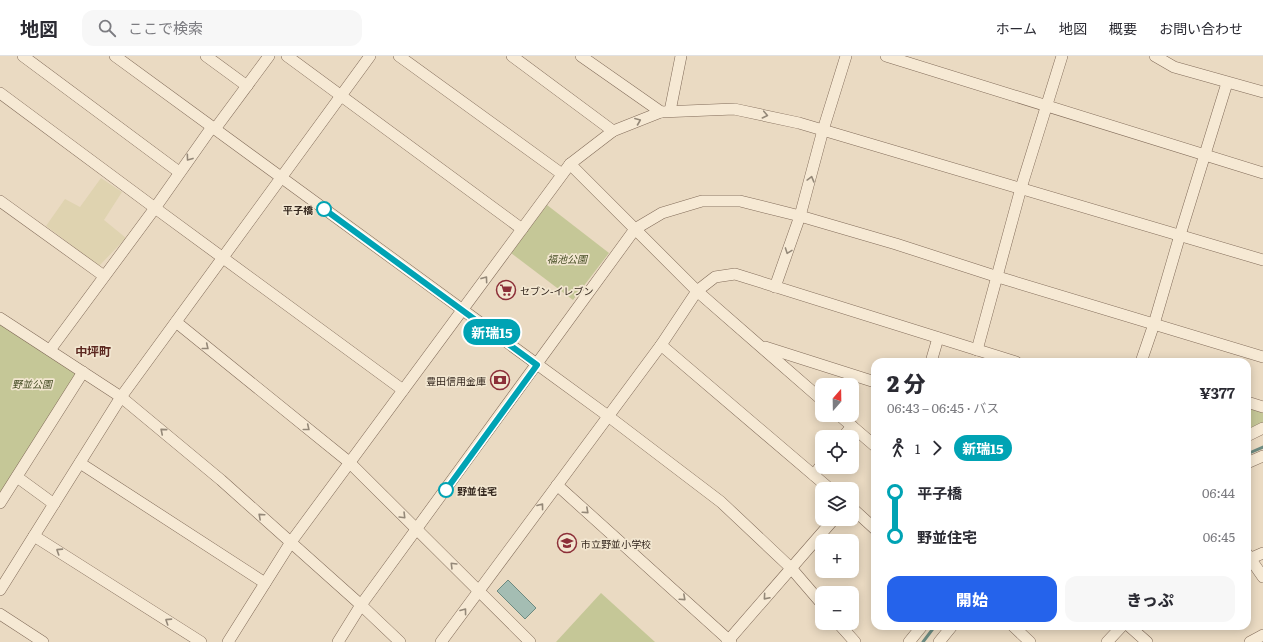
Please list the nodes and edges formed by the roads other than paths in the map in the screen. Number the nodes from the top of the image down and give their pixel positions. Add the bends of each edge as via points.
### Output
1 (23, 56) edge
2 (115, 56) edge
3 (206, 56) edge
4 (269, 56) edge
5 (287, 56) edge
6 (370, 56) edge
7 (398, 56) edge
8 (512, 56) edge
9 (581, 56) edge
10 (681, 56) edge
11 (846, 56) edge
12 (886, 56) edge
13 (1062, 56) edge
14 (1155, 56) edge
15 (1227, 83) junction
16 (247, 86) junction
17 (1263, 92) edge
18 (0, 93) edge
19 (341, 96) junction
20 (1046, 106) junction
21 (665, 111) junction
22 (214, 128) junction
23 (824, 130) junction
24 (613, 131) junction
25 (1205, 155) junction
26 (570, 164) junction
27 (179, 172) junction
28 (1263, 173) edge
29 (562, 174) junction
30 (281, 178) junction
31 (1021, 188) junction
32 (0, 201) edge
33 (155, 208) junction
34 (800, 216) junction
35 (522, 228) junction
36 (635, 229) junction
37 (1180, 235) junction
38 (223, 257) junction
39 (1263, 260) edge
40 (104, 276) junction
41 (998, 277) junction
42 (775, 287) junction
43 (697, 291) junction
44 (462, 310) junction
45 (0, 318) edge
46 (176, 322) junction
47 (1154, 324) junction
48 (938, 338) junction
49 (661, 345) junction
50 (760, 346) junction
51 (50, 350) junction
52 (977, 350) junction
53 (1263, 357) edge
54 (932, 358) edge
55 (1003, 358) edge
56 (1142, 358) edge
57 (537, 365) junction
58 (83, 372) junction
59 (871, 381) edge
60 (403, 390) junction
61 (815, 394) edge
62 (121, 396) junction
63 (1251, 403) edge
64 (1263, 407) edge
65 (608, 416) junction
66 (847, 422) edge
67 (852, 426) junction
68 (1263, 428) edge
69 (849, 430) edge
70 (1251, 434) edge
71 (871, 443) edge
72 (1263, 456) edge
73 (349, 462) junction
74 (1251, 462) edge
75 (80, 463) junction
76 (814, 475) joint
77 (17, 477) junction
78 (822, 482) edge
79 (557, 485) junction
80 (0, 503) edge
81 (54, 504) junction
82 (859, 515) edge
83 (828, 526) edge
84 (871, 526) edge
85 (417, 529) junction
86 (34, 536) junction
87 (291, 542) junction
88 (1263, 553) edge
89 (1251, 557) edge
90 (1251, 562) edge
91 (791, 568) junction
92 (1263, 577) edge
93 (265, 583) junction
94 (0, 590) edge
95 (479, 591) junction
96 (815, 596) edge
97 (362, 605) junction
98 (0, 614) edge
99 (844, 630) edge
100 (919, 630) edge
101 (949, 630) edge
102 (1016, 630) edge
103 (1118, 630) edge
104 (1134, 630) edge
105 (1263, 635) edge
106 (1024, 640) edge
107 (729, 641) edge
108 (43, 642) edge
109 (201, 642) edge
110 (228, 642) edge
111 (338, 642) edge
112 (400, 642) edge
113 (441, 642) edge
114 (530, 642) edge
115 (854, 642) edge
116 (909, 642) edge
117 (939, 642) edge
118 (1107, 642) edge
119 (1147, 642) edge
120 (1250, 642) edge

1 - 27 street
2 - 22 street
3 - 16 street
4 - 16 street
5 - 19 street
6 - 19 street
7 - 29 street
8 - 24 street
9 - 21 street
10 - 21 street
11 - 23 street
12 - 20 street
13 - 20 street
14 - 15 street via 1174,67
15 - 17 street
15 - 25 street
16 - 22 street
18 - 33 street
19 - 30 street
19 - 35 street
20 - 25 street
20 - 31 street
21 -> 23 street via 734,109
24 -> 21 street
22 -> 27 street
22 - 30 street
23 - 31 street
34 -> 23 street
24 - 26 street
25 - 28 street
25 - 37 street
26 - 29 street
26 - 36 street
27 - 33 street
29 - 35 street
30 - 38 street
30 - 44 street
31 - 37 street
31 - 41 street
32 - 40 street
33 - 38 street
33 - 40 street
34 - 36 street via 740,201 702,201 662,213
34 - 41 street
34 -> 42 street
44 -> 35 street
36 - 43 street
36 - 57 street
37 - 39 street
37 - 47 street
38 - 46 street
38 - 60 street
40 - 51 street
41 - 47 street
41 - 52 street
42 - 43 street via 734,274 715,277
42 - 48 street
43 - 49 street
43 - 50 street
44 - 57 street
44 - 60 street
45 - 51 street
46 - 62 street
46 -> 73 street
47 - 53 street
47 - 56 street
48 - 52 street
48 - 54 street
49 - 65 street
49 - 76 street
50 - 59 street
50 - 61 street
51 - 58 street
52 - 55 street
57 - 65 street
57 - 85 street
58 - 62 street
58 - 77 street
60 - 73 street
62 - 75 street
87 -> 62 street
63 - 64 street
65 - 79 street
65 - 91 street via 721,502
66 - 67 street
67 - 69 street
67 - 71 street
68 - 70 street
72 - 74 street
73 -> 85 street
73 - 87 street
75 - 81 street
75 - 93 street
76 - 78 street
77 - 80 street
77 - 81 street
95 -> 79 street
79 -> 107 street
81 - 86 street
82 - 84 street
83 - 91 street
95 -> 85 street
85 - 97 street
86 - 94 street
109 -> 86 street
87 - 93 street
87 - 97 street
88 - 89 street
90 - 92 street
91 - 96 street
91 -> 107 street
93 - 110 street
113 -> 95 street
95 - 114 street
97 - 111 street
97 - 112 street
98 - 108 street
99 - 115 street
100 - 116 street
101 - 117 street
102 - 106 street
103 - 118 street
104 - 119 street
105 - 120 street

